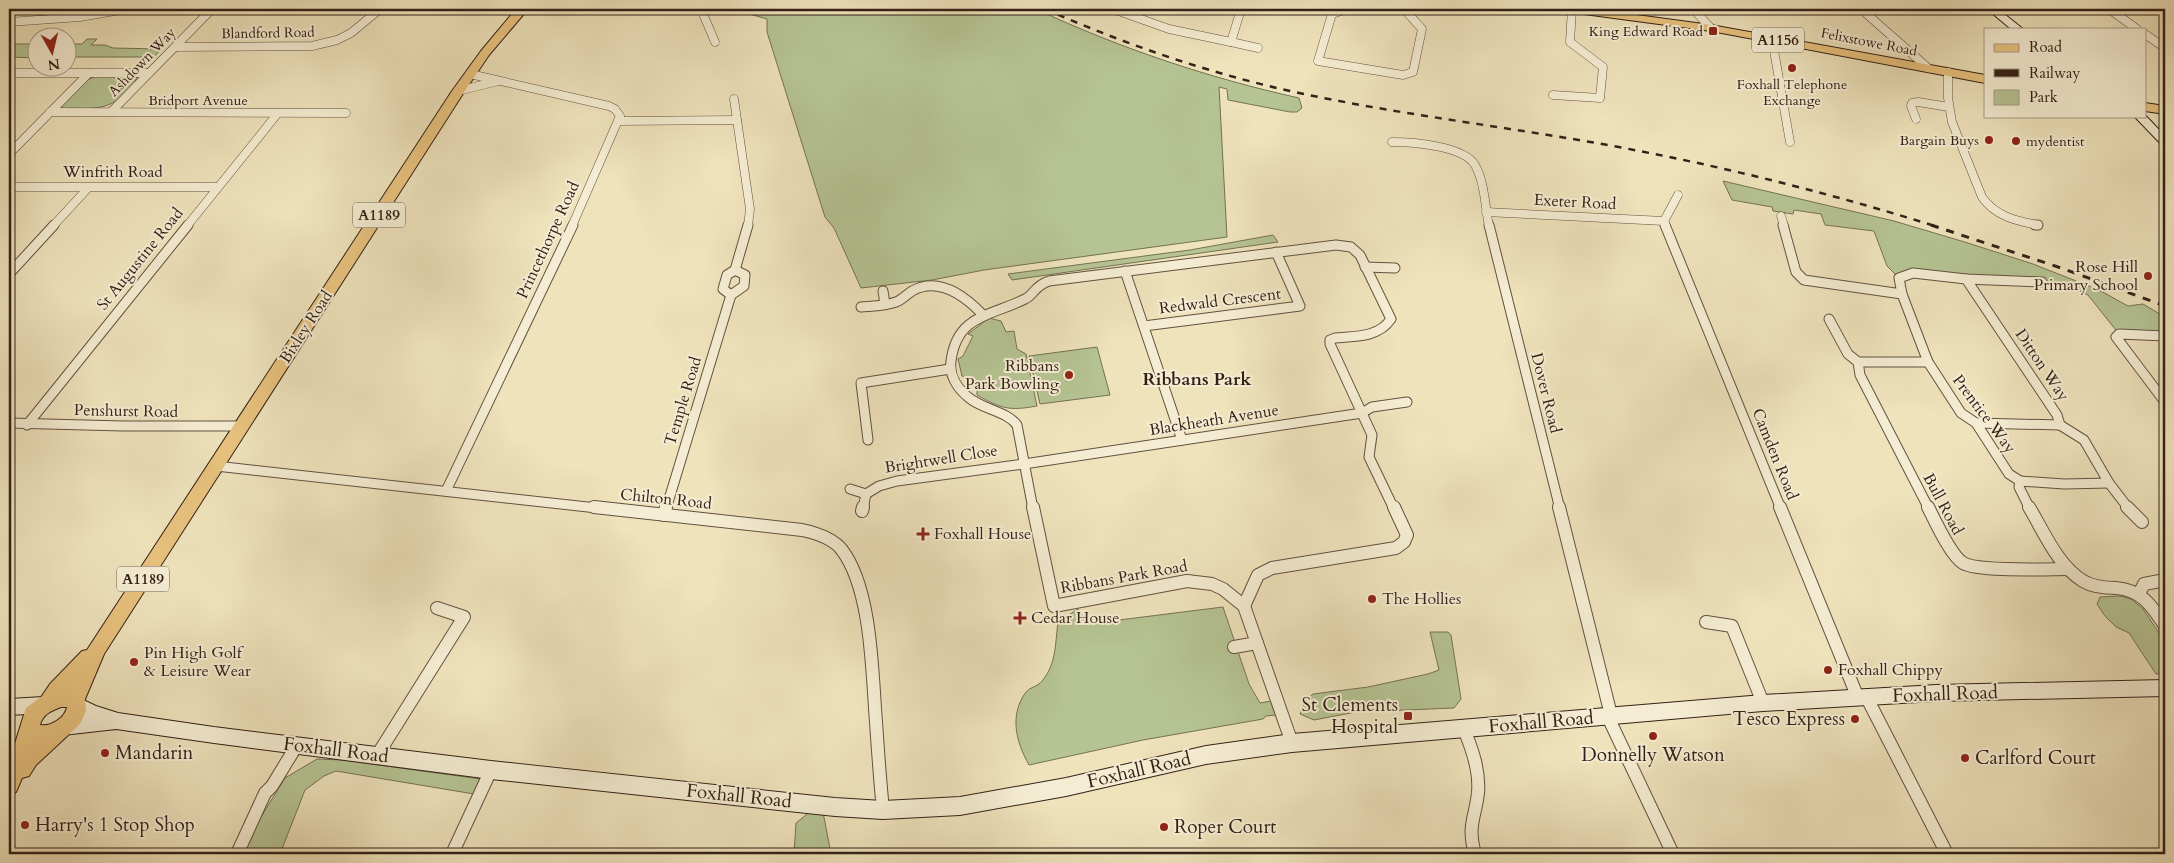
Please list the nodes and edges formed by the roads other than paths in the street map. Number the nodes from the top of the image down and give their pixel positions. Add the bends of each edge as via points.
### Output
1 (123, 9) edge
2 (212, 9) edge
3 (380, 9) edge
4 (522, 9) edge
5 (702, 9) edge
6 (1113, 9) edge
7 (1241, 9) edge
8 (1348, 9) edge
9 (1404, 9) edge
10 (1570, 9) edge
11 (1693, 9) edge
12 (1861, 9) edge
13 (1992, 9) edge
14 (2109, 9) edge
15 (9, 22) edge
16 (1711, 28) junction
17 (2017, 28) edge
18 (2136, 28) edge
19 (2146, 35) edge
20 (1772, 38) junction
21 (714, 42) dead end
22 (1232, 42) junction
23 (175, 47) junction
24 (1258, 48) dead end
25 (2165, 48) edge
26 (1928, 68) junction
27 (1948, 72) junction
28 (9, 73) edge
29 (89, 73) junction
30 (149, 73) junction
31 (470, 74) junction
32 (1984, 79) edge
33 (499, 81) junction
34 (458, 91) junction
35 (1553, 96) dead end
36 (734, 99) dead end
37 (1948, 107) junction
38 (2146, 107) edge
39 (2165, 110) edge
40 (50, 112) junction
41 (111, 112) junction
42 (278, 113) junction
43 (346, 113) dead end
44 (2142, 118) edge
45 (1916, 119) dead end
46 (737, 120) junction
47 (618, 121) junction
48 (9, 141) edge
49 (21, 141) junction
50 (1392, 142) dead end
51 (1790, 142) dead end
52 (2165, 142) edge
53 (9, 154) edge
54 (9, 187) edge
55 (216, 187) junction
56 (88, 188) junction
57 (1678, 195) dead end
58 (1486, 212) junction
59 (1781, 216) dead end
60 (1664, 221) junction
61 (2038, 225) dead end
62 (1276, 252) junction
63 (1365, 267) junction
64 (1395, 268) dead end
65 (735, 270) junction
66 (1125, 271) junction
67 (9, 274) edge
68 (1966, 279) junction
69 (2042, 282) dead end
70 (883, 291) dead end
71 (1902, 294) junction
72 (731, 295) junction
73 (885, 304) junction
74 (861, 308) dead end
75 (983, 315) junction
76 (1829, 319) dead end
77 (1144, 326) junction
78 (2165, 336) edge
79 (1858, 362) junction
80 (1928, 362) junction
81 (950, 369) junction
82 (1407, 402) dead end
83 (2165, 402) edge
84 (1362, 413) junction
85 (9, 423) edge
86 (1976, 423) junction
87 (27, 424) junction
88 (2060, 425) junction
89 (242, 426) junction
90 (868, 440) dead end
91 (1182, 440) junction
92 (1024, 464) junction
93 (216, 466) junction
94 (2020, 480) junction
95 (2109, 483) junction
96 (850, 489) dead end
97 (446, 491) junction
98 (866, 494) junction
99 (862, 511) dead end
100 (664, 515) junction
101 (2142, 522) dead end
102 (2068, 569) junction
103 (2165, 580) edge
104 (2139, 594) junction
105 (1244, 606) junction
106 (437, 608) dead end
107 (1706, 622) dead end
108 (2165, 626) edge
109 (1257, 643) junction
110 (1234, 647) dead end
111 (96, 650) junction
112 (2165, 688) edge
113 (1863, 698) junction
114 (76, 702) junction
115 (46, 703) junction
116 (1764, 703) junction
117 (9, 707) edge
118 (9, 713) edge
119 (1609, 715) junction
120 (118, 721) junction
121 (29, 728) junction
122 (62, 729) junction
123 (1464, 729) junction
124 (1292, 743) junction
125 (297, 746) junction
126 (378, 754) junction
127 (491, 770) junction
128 (9, 786) edge
129 (883, 810) junction
130 (237, 854) edge
131 (452, 854) edge
132 (1475, 854) edge
133 (1673, 854) edge
134 (1947, 854) edge

1 - 15 street via 80,17
2 - 23 street, Ashdown Way
3 - 23 street, Blandford Road via 351,33 312,46
4 - 31 main road, Bixley Road / A1189
5 - 21 street
6 - 22 street via 1170,29
7 - 22 street
8 - 9 street via 1332,14 1318,61 1403,75 1412,72 1422,29
10 - 16 main road, Felixstowe Road / A1156
10 - 35 street via 1570,42 1602,68 1600,98
11 - 16 street
12 - 26 street
13 - 17 street
14 - 18 street
16 - 20 main road, Felixstowe Road / A1156
19 - 25 street
20 - 26 main road, Felixstowe Road / A1156
20 - 51 street
22 - 24 street
23 - 30 street, Ashdown Way
26 - 27 main road, Felixstowe Road / A1156
27 - 32 main road, Felixstowe Road / A1156
27 - 37 street
28 - 29 street
29 - 30 street
29 - 40 street
30 - 41 street, Ashdown Way
31 - 33 street
31 - 34 main road, Bixley Road / A1189
33 - 34 street
33 - 47 street via 609,106 618,112
34 - 89 main road, Bixley Road / A1189
36 - 46 street, Temple Road
37 - 45 street via 1912,103
37 - 61 street via 1952,128 1979,195 1989,207 2008,218
38 - 39 main road
40 - 41 street, Bridport Avenue
40 - 49 street
41 - 42 street, Bridport Avenue
42 - 43 street, Bridport Avenue
42 - 55 street, St Augustine Road
44 - 52 street
46 - 47 street
46 - 65 street, Temple Road via 750,209 746,236
47 - 97 street, Princethorpe Road via 574,222
48 - 49 street
49 - 53 street
50 - 58 street, Dover Road via 1416,143 1464,153 1477,169
54 - 56 street, Winfrith Road
55 - 56 street, Winfrith Road
55 - 87 street, St Augustine Road
56 - 67 street
57 - 60 street
58 - 60 street, Exeter Road
58 - 119 street, Dover Road
59 - 71 street via 1796,272 1804,280
60 - 113 street, Camden Road
62 - 63 street via 1344,245 1356,250
62 - 66 street
62 - 77 street, Redwald Crescent via 1300,306
63 - 64 street
63 - 84 street via 1391,319 1387,327 1377,333 1330,340
65 - 72 street, Temple Road via 727,276 723,288
65 - 72 street, Temple Road via 746,279 742,289
66 - 75 street via 1049,281 1031,291 1028,298
66 - 77 street
68 - 69 street
68 - 71 street via 1913,273 1899,278
68 - 88 street, Ditton Way via 2057,415
70 - 73 street
71 - 80 street
72 - 100 street, Temple Road
73 - 74 street
73 - 75 street via 925,287 945,287 956,291
75 - 81 street via 960,333 953,345
76 - 79 street, Bull Road via 1848,354
77 - 91 street
78 - 83 street via 2119,334 2116,339
79 - 80 street
79 - 102 street, Bull Road via 1860,375 1941,533 1963,563 1985,568
80 - 86 street, Prentice Way via 1961,413
81 - 90 street via 861,382
81 - 92 street, Ribbans Park Road via 958,387 968,397 981,407 1012,418 1017,425
82 - 84 street, Blackheath Avenue via 1372,407
84 - 91 street, Blackheath Avenue
84 - 105 street via 1372,435 1369,457 1407,535 1404,542 1396,548 1272,568 1258,575
85 - 87 street, Penshurst Road
86 - 88 street, Ditton Way
86 - 94 street, Prentice Way via 2010,474
87 - 89 street, Penshurst Road
88 - 95 street via 2084,440
89 - 93 main road, Bixley Road / A1189
91 - 92 street, Blackheath Avenue
92 - 98 street, Brightwell Close via 897,481
92 - 105 street, Ribbans Park Road via 1054,606 1188,581 1212,584
93 - 97 street, Chilton Road
93 - 111 main road, Bixley Road / A1189
94 - 95 street via 2064,484
94 - 102 street via 2022,495
95 - 101 street
96 - 98 street
97 - 100 street, Chilton Road
98 - 99 street
100 - 129 street, Chilton Road via 802,530 824,537 842,550 856,581 867,624
102 - 104 street via 2092,586 2126,589
103 - 104 street via 2144,584
104 - 108 street
105 - 109 street
106 - 126 street via 464,617
107 - 116 street via 1732,626
109 - 110 street
109 - 124 street
111 - 114 main road, Bixley Road / A1189
111 - 115 main road, Bixley Road / A1189
112 - 113 street, Foxhall Road via 1936,693
113 - 116 street, Foxhall Road
113 - 134 street, Camden Road
114 - 115 main road via 66,697
114 - 120 street, Foxhall Road via 92,713
114 - 122 main road, Bixley Road via 74,717
115 - 117 street
115 - 121 main road, Bixley Road via 33,714
116 - 119 street, Foxhall Road
118 - 121 street
119 - 123 street, Foxhall Road
119 - 133 street, Dover Road
120 - 122 street, Foxhall Road
120 - 125 street, Foxhall Road
121 - 122 main road via 33,734 45,735
121 - 128 main road via 22,757
122 - 128 main road, Bixley Road via 29,758
123 - 124 street, Foxhall Road
123 - 132 street via 1477,771 1477,799 1470,830
124 - 129 street, Foxhall Road via 1206,756 960,806
125 - 126 street, Foxhall Road
125 - 130 street via 265,794
126 - 127 street, Foxhall Road
127 - 129 street, Foxhall Road via 835,808
127 - 131 street

